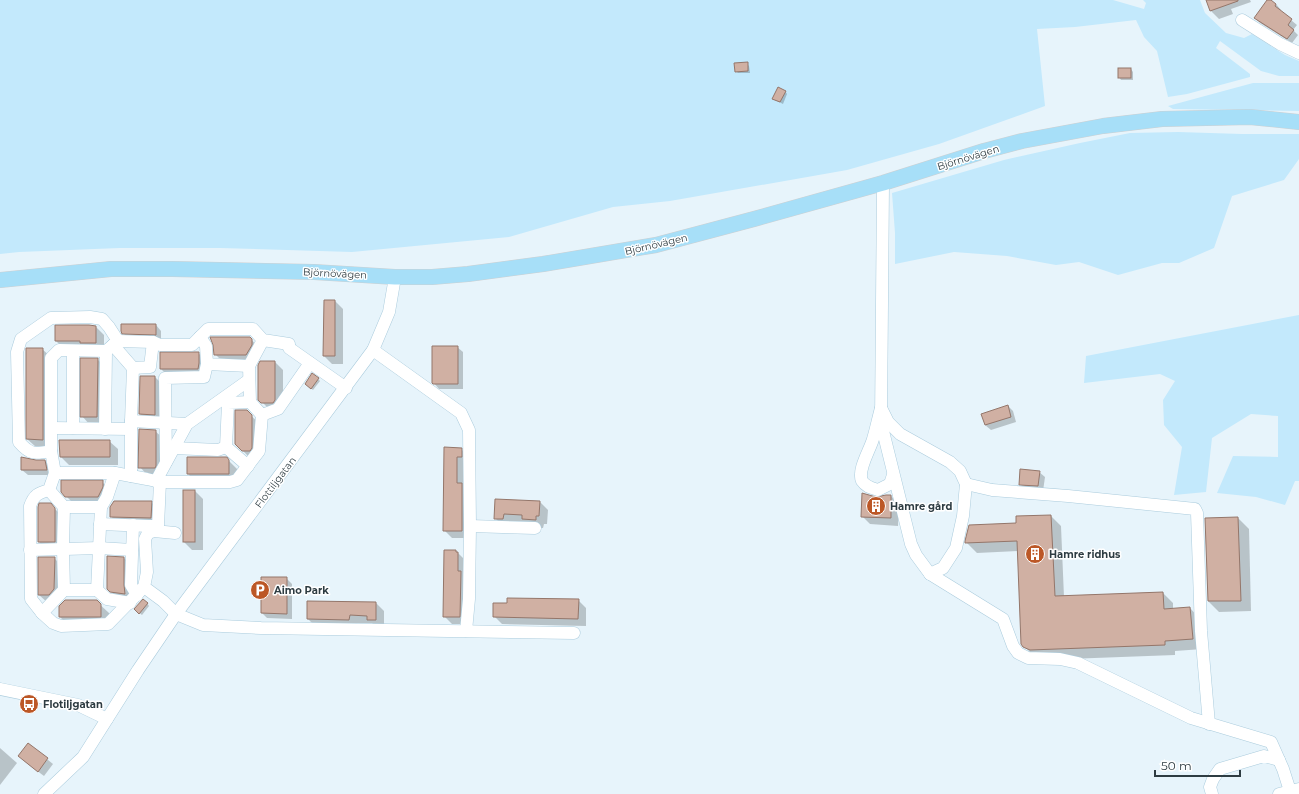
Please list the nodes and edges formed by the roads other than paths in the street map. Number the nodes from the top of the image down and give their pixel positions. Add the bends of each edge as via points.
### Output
1 (1242, 20) dead end
2 (1299, 53) edge
3 (1299, 122) edge
4 (883, 183) junction
5 (395, 277) junction
6 (0, 280) edge
7 (200, 337) junction
8 (263, 340) junction
9 (153, 342) junction
10 (112, 346) junction
11 (374, 350) junction
12 (73, 351) junction
13 (310, 363) junction
14 (207, 364) junction
15 (249, 366) junction
16 (150, 367) junction
17 (133, 368) junction
18 (165, 378) junction
19 (249, 380) junction
20 (346, 388) junction
21 (226, 400) junction
22 (250, 402) junction
23 (881, 408) junction
24 (262, 416) junction
25 (165, 422) junction
26 (187, 424) junction
27 (131, 425) junction
28 (51, 428) junction
29 (73, 428) junction
30 (105, 429) junction
31 (226, 447) junction
32 (174, 448) junction
33 (51, 451) junction
34 (166, 463) junction
35 (248, 466) junction
36 (55, 473) junction
37 (115, 473) junction
38 (894, 475) junction
39 (131, 476) junction
40 (158, 482) junction
41 (966, 484) junction
42 (49, 490) junction
43 (64, 506) junction
44 (101, 507) junction
45 (100, 524) junction
46 (133, 525) junction
47 (470, 526) junction
48 (151, 528) junction
49 (535, 528) dead end
50 (175, 532) dead end
51 (63, 548) junction
52 (99, 548) junction
53 (30, 550) junction
54 (132, 550) junction
55 (930, 574) junction
56 (64, 590) junction
57 (97, 590) junction
58 (137, 595) junction
59 (42, 613) junction
60 (176, 614) junction
61 (466, 631) junction
62 (574, 633) dead end
63 (0, 689) edge
64 (107, 719) junction
65 (1209, 724) junction
66 (1279, 760) junction
67 (1289, 791) edge
68 (51, 792) edge
69 (1212, 794) edge

1 - 2 street
3 - 4 main road, Björnövägen via 1250,117 1162,119 1102,126 1014,143
4 - 5 main road, Björnövägen via 626,251 468,274
4 - 23 street
5 - 6 main road, Björnövägen via 314,272 111,269
5 - 11 street, Flottiljgatan via 390,312
7 - 8 street via 208,329 253,329
7 - 9 street via 192,345 160,345
7 - 14 street via 206,346
8 - 13 street via 289,346
8 - 15 street
9 - 10 street
9 - 16 street
10 - 12 street
10 - 17 street
10 - 30 street
10 - 33 street via 109,327 102,319 90,317 51,318 21,339 17,352 19,442 26,450 36,453
11 - 20 street, Flottiljgatan
11 - 47 street via 461,413 466,421 470,436
12 - 28 street via 59,350 51,358
12 - 29 street
13 - 20 street
13 - 24 street via 278,409
14 - 15 street
14 - 18 street via 204,377
15 - 19 street
16 - 17 street
16 - 18 street
17 - 27 street
18 - 25 street
19 - 21 street
19 - 22 street
20 - 60 street, Flottiljgatan
21 - 22 street
21 - 26 street
21 - 31 street
22 - 24 street
23 - 38 street
23 - 38 street via 873,440 863,464 862,481 878,490 890,484
23 - 41 street via 888,422 900,434 950,462 960,471
24 - 35 street via 259,451
25 - 26 street
25 - 27 street
25 - 34 street
26 - 32 street
27 - 30 street
27 - 39 street
28 - 29 street
28 - 33 street
29 - 30 street
31 - 32 street via 218,450
31 - 35 street
32 - 34 street
33 - 36 street
34 - 40 street
35 - 40 street via 237,480 230,482
36 - 37 street
36 - 42 street
37 - 39 street
37 - 44 street via 108,497
38 - 55 street via 911,544
39 - 40 street
40 - 48 street via 158,526
41 - 55 street via 956,548 943,568
41 - 65 street via 992,490 1195,509
42 - 43 street
42 - 53 street via 38,493 30,506
43 - 44 street
43 - 51 street
44 - 45 street
45 - 46 street
45 - 52 street
46 - 48 street
46 - 54 street
47 - 49 street
47 - 61 street
48 - 50 street
48 - 58 street via 145,539 147,572
51 - 52 street
51 - 53 street
51 - 56 street
52 - 54 street
52 - 57 street
53 - 59 street via 31,599
54 - 58 street via 132,585
55 - 65 street via 1003,619 1018,653 1028,658 1060,659 1078,663 1171,709
56 - 57 street
56 - 59 street
57 - 58 street via 107,599
58 - 59 street via 108,624 61,626 53,623
58 - 60 street via 163,601
60 - 61 street via 203,625
60 - 64 street, Flottiljgatan
61 - 62 street
63 - 64 street via 78,705
64 - 68 street, Flottiljgatan via 83,757
65 - 66 street via 1271,742
66 - 67 street
66 - 69 street via 1264,756 1220,770 1210,787

